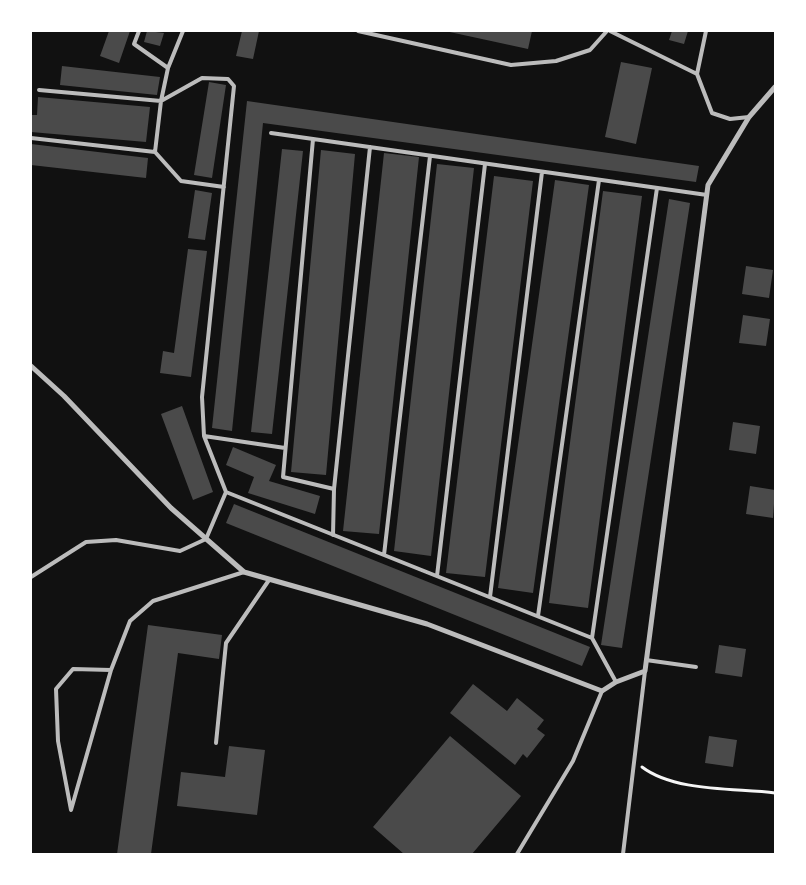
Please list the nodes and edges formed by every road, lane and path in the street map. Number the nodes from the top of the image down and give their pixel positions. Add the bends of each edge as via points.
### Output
1 (138, 31) edge
2 (183, 31) edge
3 (358, 31) edge
4 (608, 31) edge
5 (706, 31) edge
6 (168, 68) junction
7 (697, 74) junction
8 (775, 87) edge
9 (39, 90) dead end
10 (161, 101) junction
11 (749, 117) junction
12 (271, 133) dead end
13 (31, 138) edge
14 (313, 139) junction
15 (370, 147) junction
16 (155, 152) junction
17 (430, 156) junction
18 (485, 164) junction
19 (542, 172) junction
20 (600, 180) junction
21 (224, 187) junction
22 (657, 188) junction
23 (707, 195) junction
24 (31, 366) edge
25 (204, 436) junction
26 (285, 448) junction
27 (334, 489) junction
28 (226, 492) junction
29 (333, 535) junction
30 (206, 539) junction
31 (384, 555) junction
32 (244, 572) junction
33 (437, 576) junction
34 (31, 577) edge
35 (269, 580) junction
36 (490, 597) junction
37 (538, 616) junction
38 (592, 638) junction
39 (646, 660) junction
40 (696, 667) dead end
41 (111, 670) junction
42 (645, 671) junction
43 (616, 682) junction
44 (602, 691) junction
45 (216, 743) dead end
46 (634, 760) junction
47 (775, 792) edge
48 (517, 854) edge
49 (623, 854) edge

1 - 6 lane via 134,44
2 - 6 lane
3 - 4 lane via 512,65 556,61 590,50
4 - 7 lane
5 - 7 lane
6 - 10 lane
7 - 11 lane via 712,113 730,120
8 - 11 street
9 - 10 lane
10 - 16 lane
10 - 21 lane via 202,78 228,79 234,86
11 - 23 street via 708,185
12 - 14 lane
13 - 16 lane
14 - 15 lane
14 - 26 lane
15 - 17 lane
15 - 27 lane
16 - 21 lane via 181,181
17 - 18 lane
17 - 31 lane
18 - 19 lane
18 - 33 lane
19 - 20 lane
19 - 36 lane
20 - 22 lane
20 - 37 lane
21 - 25 lane via 202,397
22 - 23 lane
22 - 38 lane
23 - 39 street
24 - 30 street via 171,508
25 - 26 lane
25 - 28 lane
26 - 27 lane via 283,477
27 - 29 lane
28 - 29 lane
28 - 30 lane
29 - 31 lane
30 - 32 street
30 - 34 lane via 180,551 116,540 86,542
31 - 33 lane
32 - 35 street
32 - 41 lane via 152,601 130,621
33 - 36 lane
35 - 44 street via 427,624
35 - 45 lane via 226,643
36 - 37 lane
37 - 38 lane
38 - 43 lane
39 - 40 lane
39 - 42 street
41 - 41 lane via 72,670 56,689 58,741 72,810
42 - 43 street
42 - 46 lane
43 - 44 street
44 - 48 lane via 573,761
46 - 47 path via 647,770 681,785
46 - 49 lane

